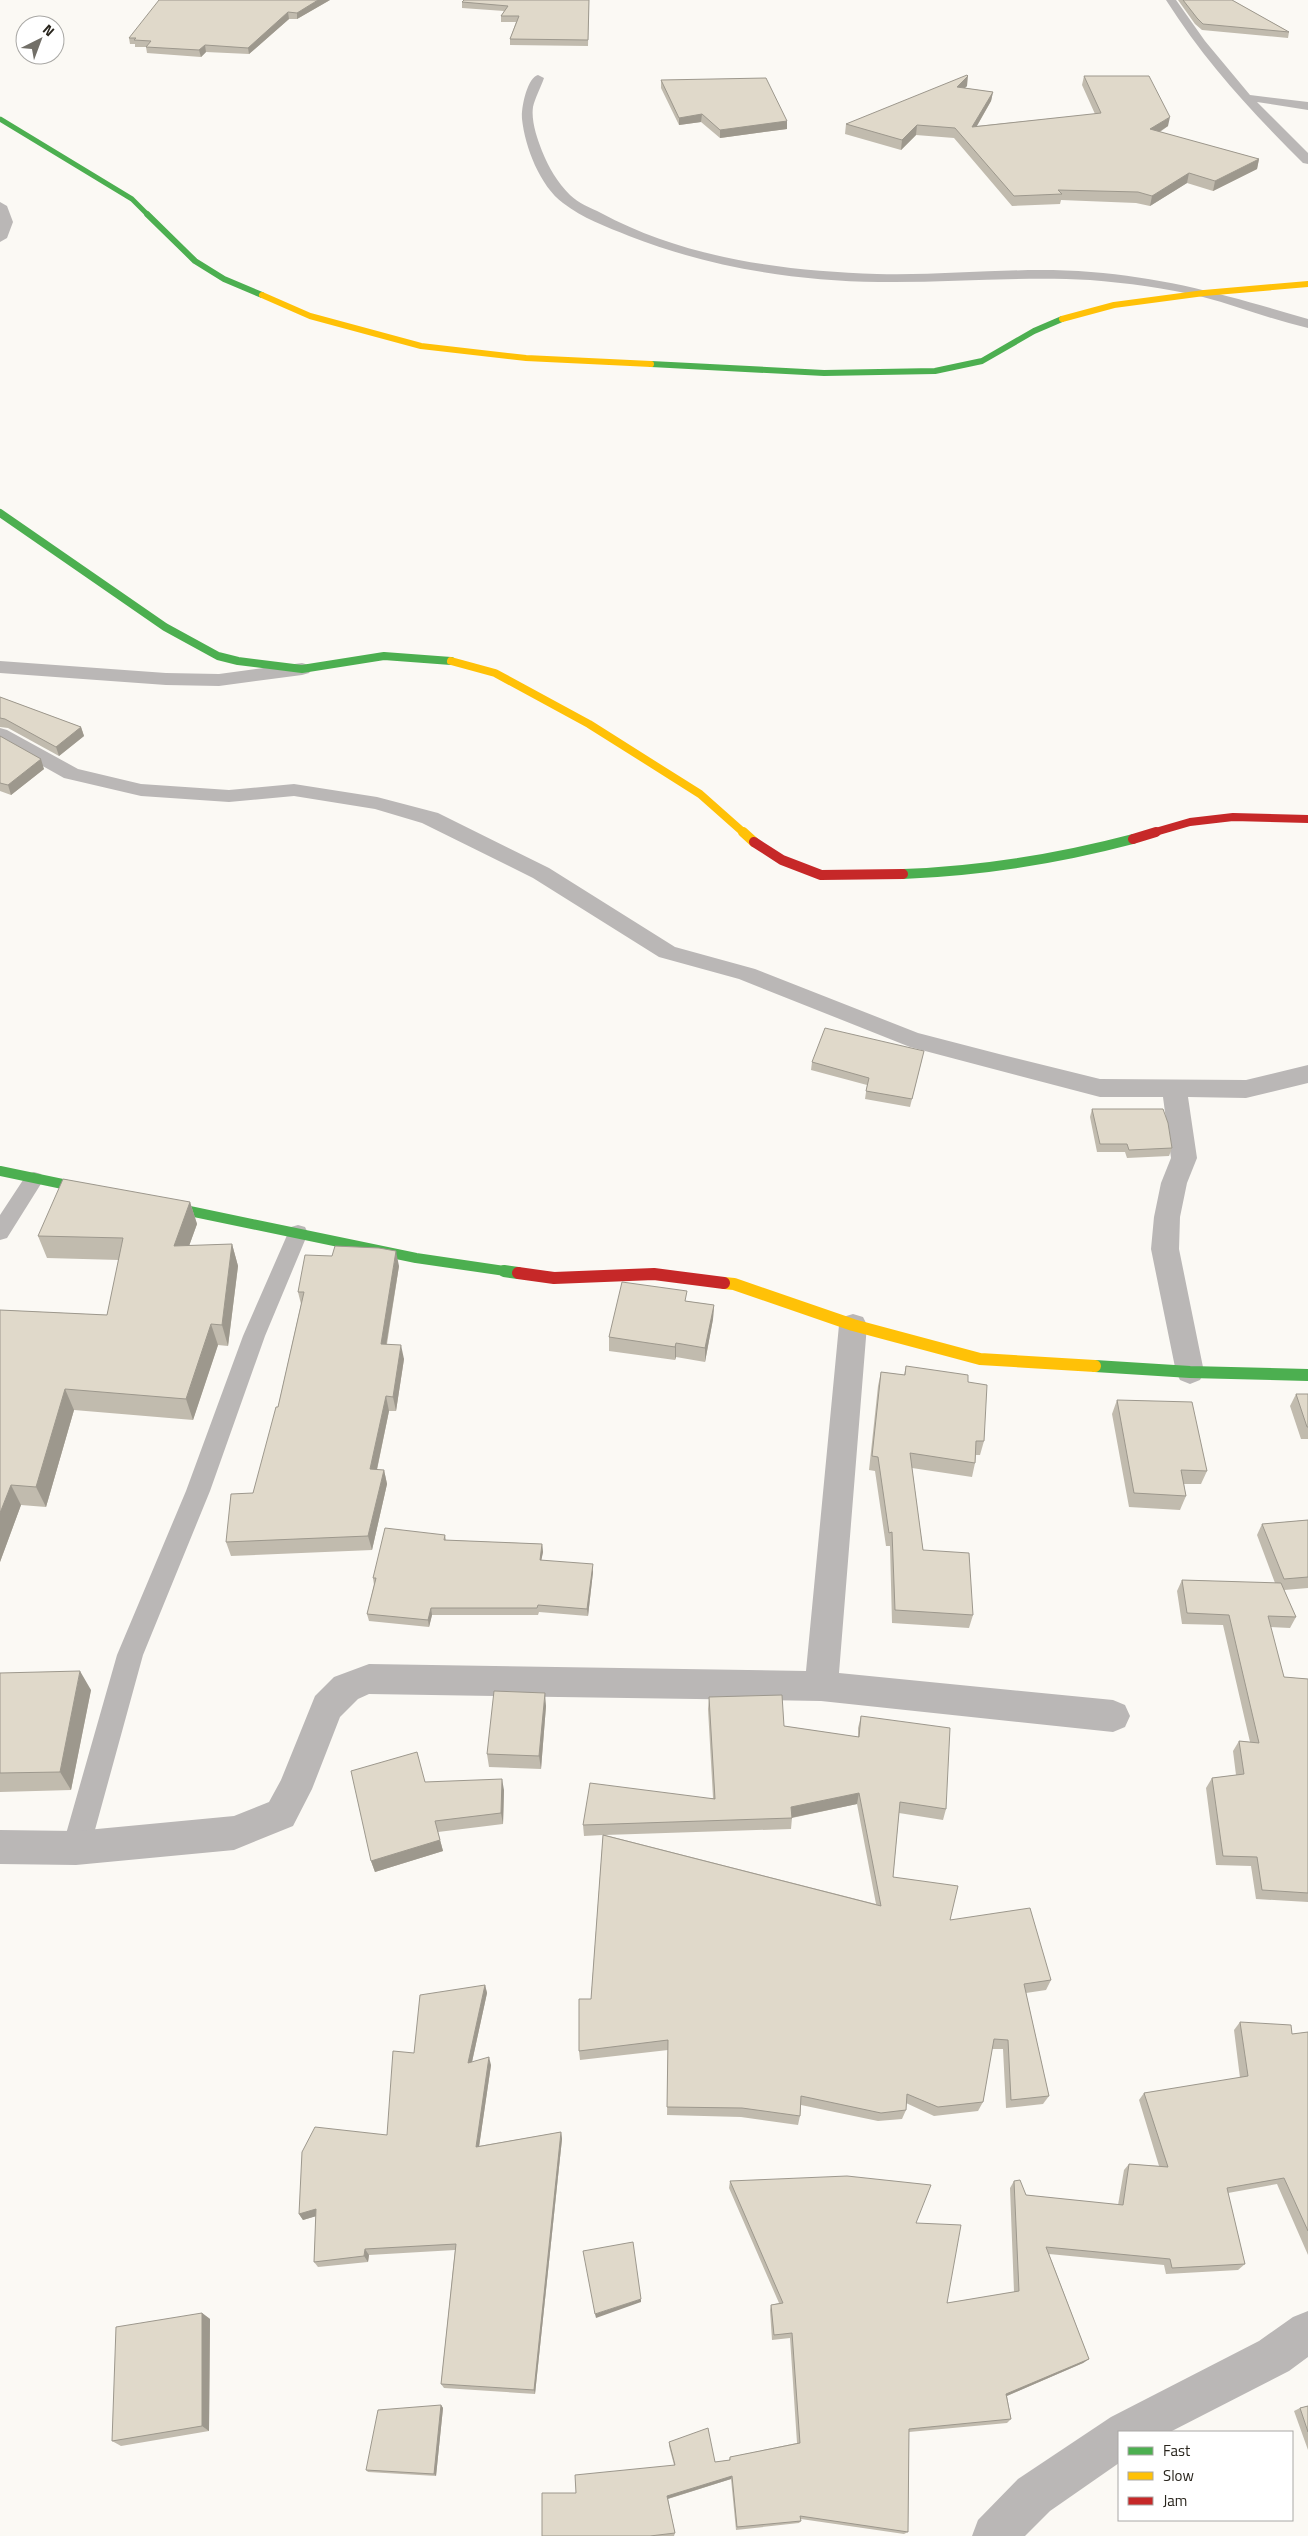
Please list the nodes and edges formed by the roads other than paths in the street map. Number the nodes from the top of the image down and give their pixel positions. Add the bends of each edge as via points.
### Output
1 (1172, 0) edge
2 (538, 78) dead end
3 (1245, 98) junction
4 (1308, 106) edge
5 (0, 118) edge
6 (1308, 160) edge
7 (0, 206) edge
8 (0, 238) edge
9 (1308, 284) edge
10 (1204, 293) junction
11 (1308, 324) edge
12 (0, 514) edge
13 (0, 667) edge
14 (302, 669) junction
15 (0, 734) edge
16 (1308, 819) edge
17 (1308, 1074) edge
18 (1174, 1089) junction
19 (0, 1171) edge
20 (34, 1178) junction
21 (112, 1195) edge
22 (142, 1201) edge
23 (0, 1232) edge
24 (298, 1233) junction
25 (853, 1325) junction
26 (1190, 1372) junction
27 (1308, 1375) edge
28 (821, 1686) junction
29 (1113, 1716) dead end
30 (0, 1847) edge
31 (76, 1848) junction
32 (1308, 2332) edge
33 (1128, 2431) edge
34 (1118, 2438) edge
35 (994, 2536) edge

1 - 3 street via 1182,18
2 - 10 street via 527,108 530,136 543,170 568,200 611,224 664,245 722,262 788,272 878,278 1088,276 1140,281
3 - 4 street
3 - 6 street
5 - 10 street via 44,148 132,199 195,261 224,279 310,316 421,346 526,358 824,373 935,371 982,361 1034,331 1069,316 1114,305
7 - 8 street via 6,222
9 - 10 street
10 - 11 street
12 - 14 street via 165,627 218,656
13 - 14 street via 219,680
14 - 16 street via 384,656 457,662 495,673 589,724 700,794 750,839 782,860 821,875 951,873 1093,850 1190,822 1234,817
15 - 18 street via 70,774 141,790 229,796 294,790 376,803 430,818 541,873 667,952 747,974 910,1039 1100,1088
17 - 18 street via 1246,1089
18 - 26 street via 1184,1158 1174,1183 1165,1249
19 - 20 street
20 - 21 street
20 - 23 lane
22 - 24 street
24 - 25 street via 416,1258 554,1278 654,1274 734,1284
24 - 31 lane via 254,1336 198,1491 130,1655
25 - 26 street via 980,1359
25 - 28 street
26 - 27 street
28 - 29 street
28 - 31 street via 369,1679 346,1688 327,1707 295,1789 281,1814 234,1833
30 - 31 street
32 - 33 street via 1274,2356
34 - 35 street via 1034,2495

